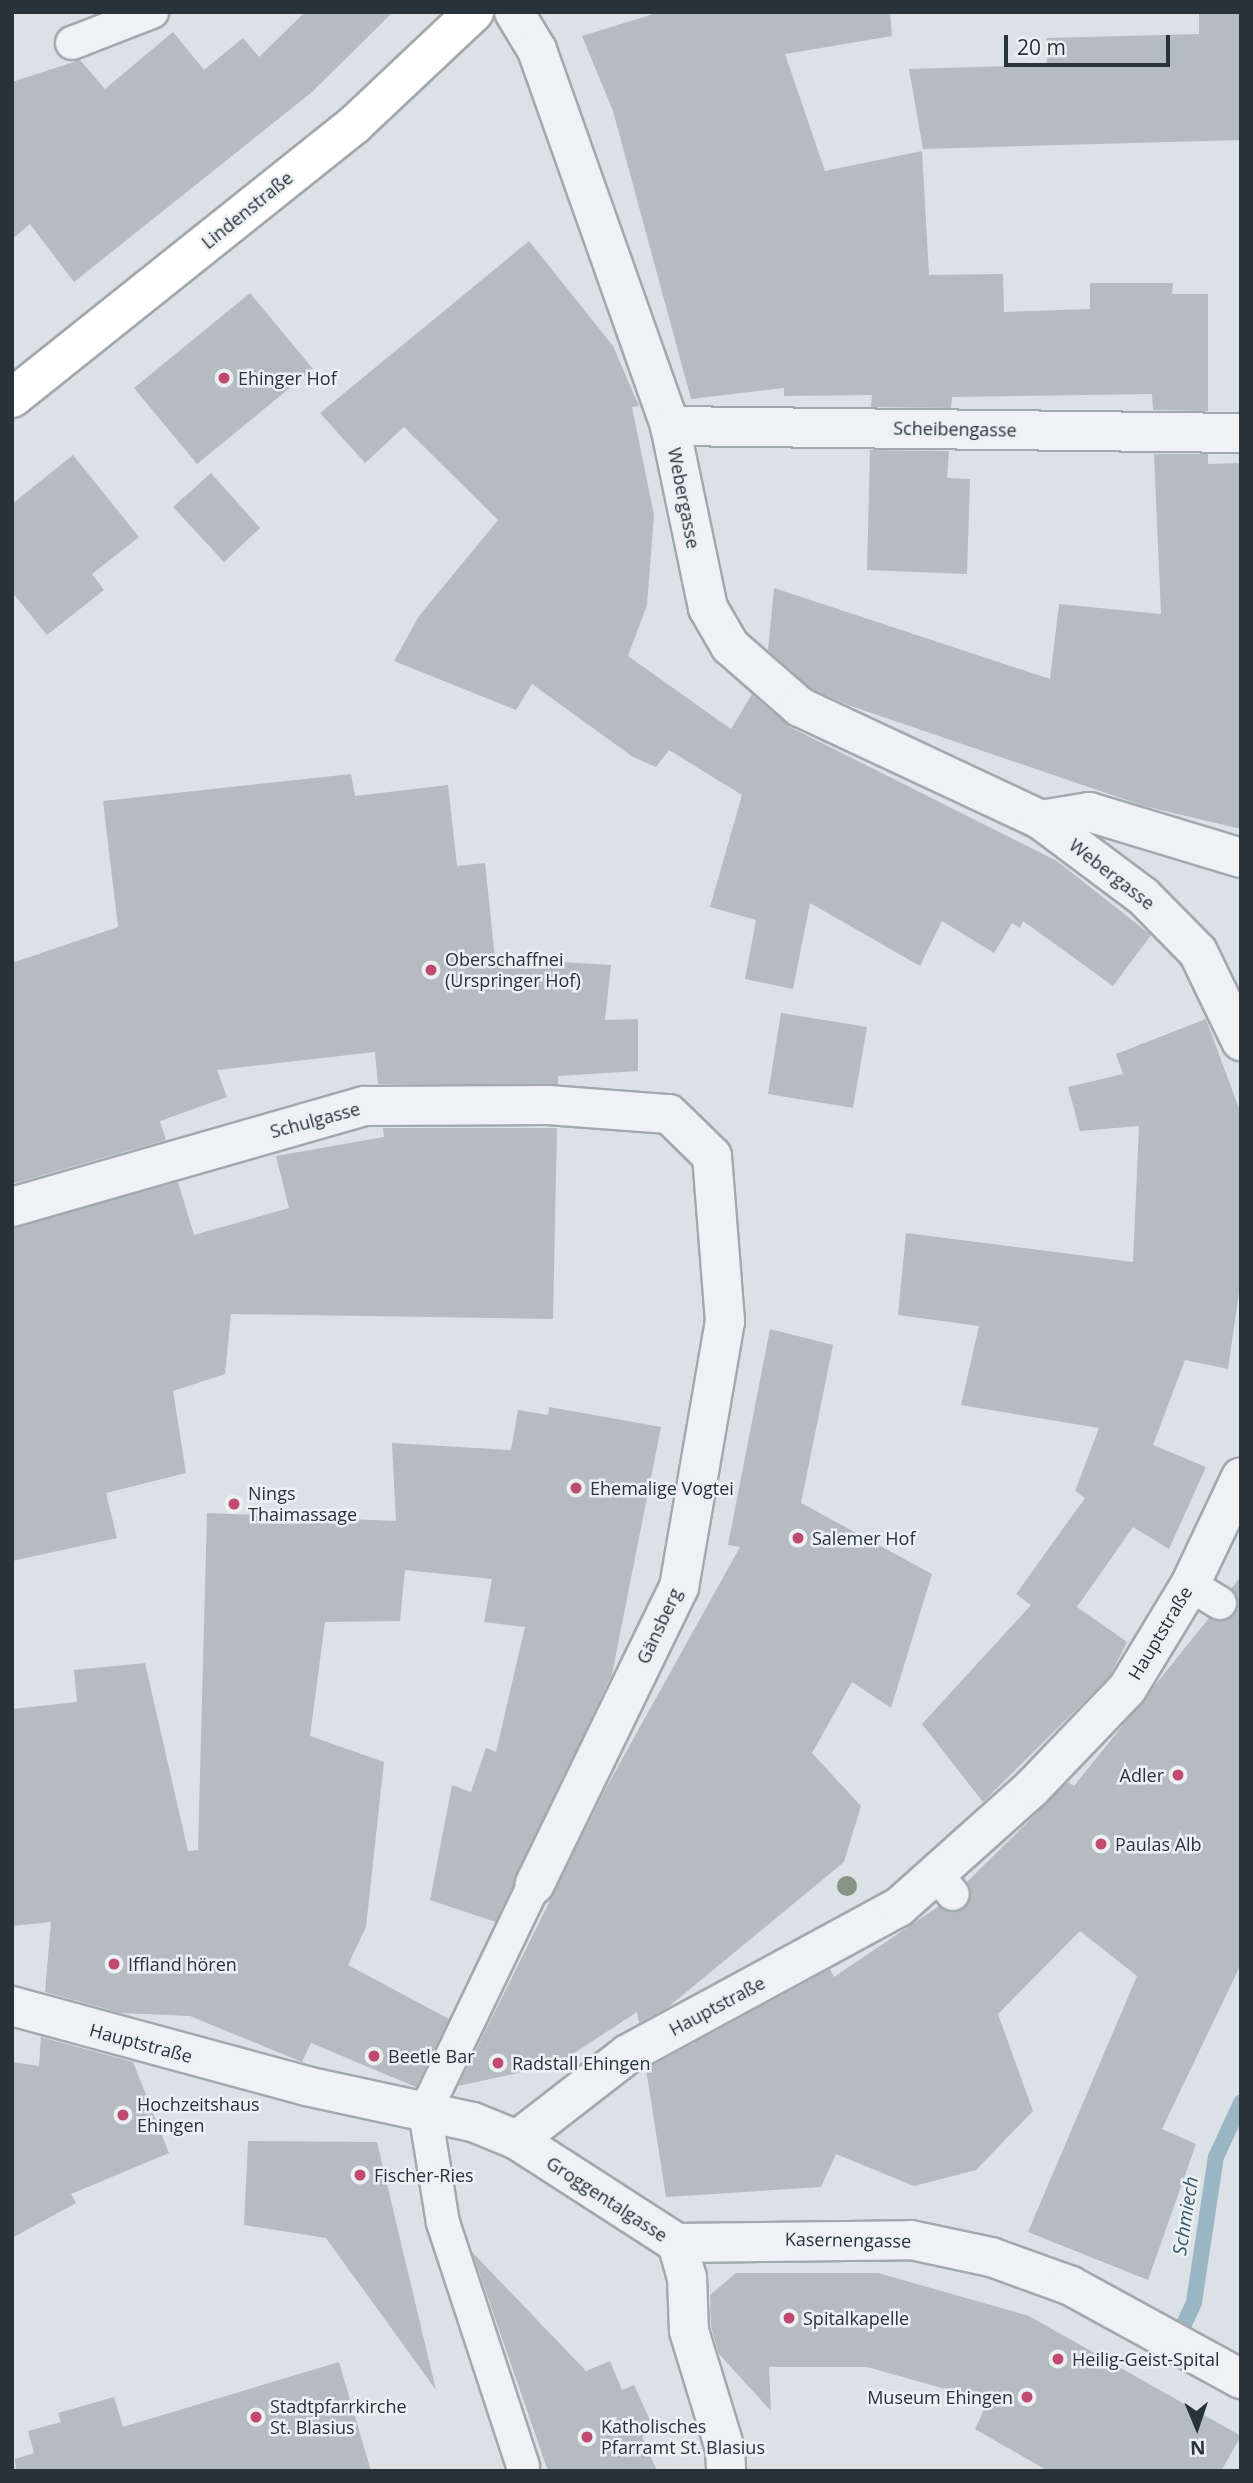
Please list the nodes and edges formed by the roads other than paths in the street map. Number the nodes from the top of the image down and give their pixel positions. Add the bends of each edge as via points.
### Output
1 (152, 12) edge
2 (474, 12) edge
3 (514, 12) edge
4 (72, 43) dead end
5 (12, 398) edge
6 (670, 426) junction
7 (1241, 433) edge
8 (1041, 820) junction
9 (1241, 858) edge
10 (1241, 1041) edge
11 (670, 1114) joint
12 (12, 1208) edge
13 (1241, 1477) edge
14 (534, 1885) joint
15 (12, 2006) edge
16 (425, 2112) junction
17 (517, 2140) junction
18 (677, 2243) junction
19 (1234, 2375) edge
20 (523, 2466) dead end
21 (726, 2471) edge

1 - 4 lane
2 - 5 street, Lindenstraße via 354,125
3 - 6 street, Webergasse via 537,50
6 - 7 street, Scheibengasse
6 - 8 street, Webergasse via 708,608 738,655 800,708
8 - 9 street, Webergasse via 1089,812
8 - 10 street, Webergasse via 1143,896 1198,952
11 - 12 street, Schulgasse via 548,1105 364,1106
11 - 14 street, Gänsberg via 712,1156 725,1321 681,1577
13 - 17 street, Hauptstraße via 1205,1594 1127,1689 944,1884 628,2054
14 - 16 lane, Gänsberg
15 - 16 street, Hauptstraße
16 - 17 street, Hauptstraße
16 - 20 lane via 443,2223
17 - 18 street, Groggentalgasse
18 - 19 street, Kasernengasse via 911,2240 1014,2265 1132,2318
18 - 21 street, Groggentalgasse via 687,2277 689,2330 725,2449

